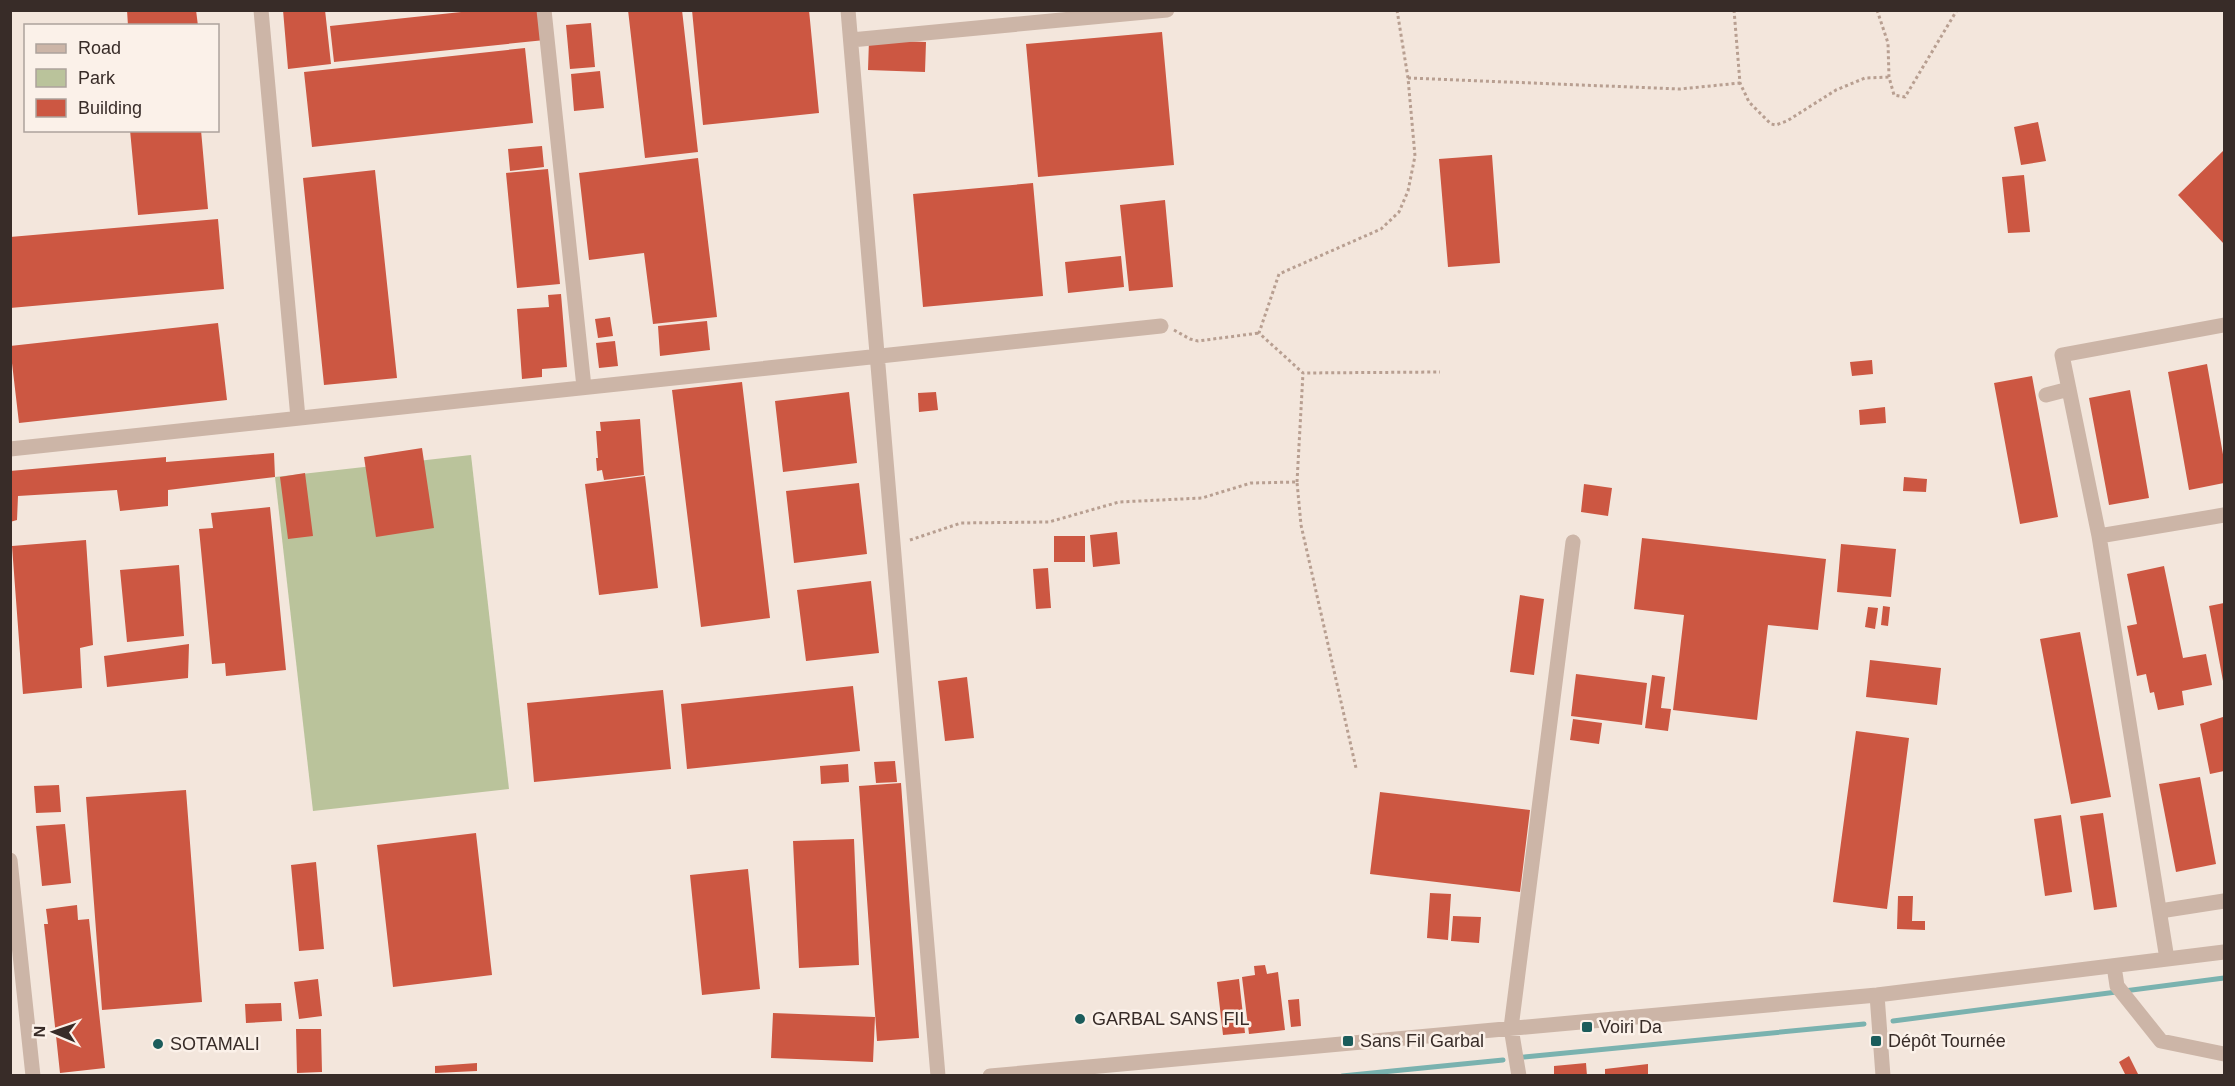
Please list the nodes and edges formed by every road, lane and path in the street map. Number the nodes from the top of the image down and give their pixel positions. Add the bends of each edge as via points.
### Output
1 (261, 10) edge
2 (544, 10) edge
3 (848, 10) edge
4 (1167, 10) edge
5 (1397, 10) edge
6 (1734, 10) edge
7 (1876, 10) edge
8 (1957, 10) edge
9 (850, 40) junction
10 (1408, 78) junction
11 (1889, 78) junction
12 (1740, 83) junction
13 (2224, 325) edge
14 (1161, 326) joint
15 (1259, 333) junction
16 (877, 356) junction
17 (1440, 372) dead end
18 (1303, 373) junction
19 (584, 387) junction
20 (2069, 389) junction
21 (2046, 395) dead end
22 (298, 418) junction
23 (10, 449) edge
24 (1297, 482) junction
25 (2224, 515) edge
26 (2099, 536) junction
27 (1573, 542) dead end
28 (893, 546) junction
29 (1356, 768) dead end
30 (10, 860) edge
31 (2224, 901) edge
32 (2160, 911) junction
33 (2224, 952) edge
34 (2167, 959) junction
35 (2114, 966) junction
36 (1877, 995) junction
37 (1511, 1028) junction
38 (2224, 1054) edge
39 (33, 1076) edge
40 (938, 1076) edge
41 (990, 1076) edge
42 (1519, 1076) edge
43 (1883, 1076) edge

1 - 22 street
2 - 19 street
3 - 9 street
4 - 9 street
5 - 10 path
6 - 12 path
7 - 11 path via 1888,43
8 - 11 path via 1905,97 1894,95
9 - 16 street
10 - 12 path via 1680,89
10 - 15 path via 1415,156 1399,212 1381,229 1279,274
11 - 12 path via 1865,78 1836,90 1776,125 1749,102
13 - 20 street via 2062,355
14 - 15 path via 1198,341
14 - 16 street
15 - 18 path
16 - 19 street
16 - 28 street
17 - 18 path
18 - 24 path
19 - 22 street
20 - 21 street
20 - 26 street
22 - 23 street
24 - 28 path via 1251,483 1202,498 1119,502 1049,522 961,523
24 - 29 path via 1301,525
25 - 26 street
26 - 32 street
27 - 37 street
28 - 40 street
30 - 39 street
31 - 32 street
32 - 34 street
33 - 34 street
34 - 35 street
35 - 36 street
35 - 38 street via 2117,986 2161,1041
36 - 37 street
36 - 43 street
37 - 41 street
37 - 42 street

